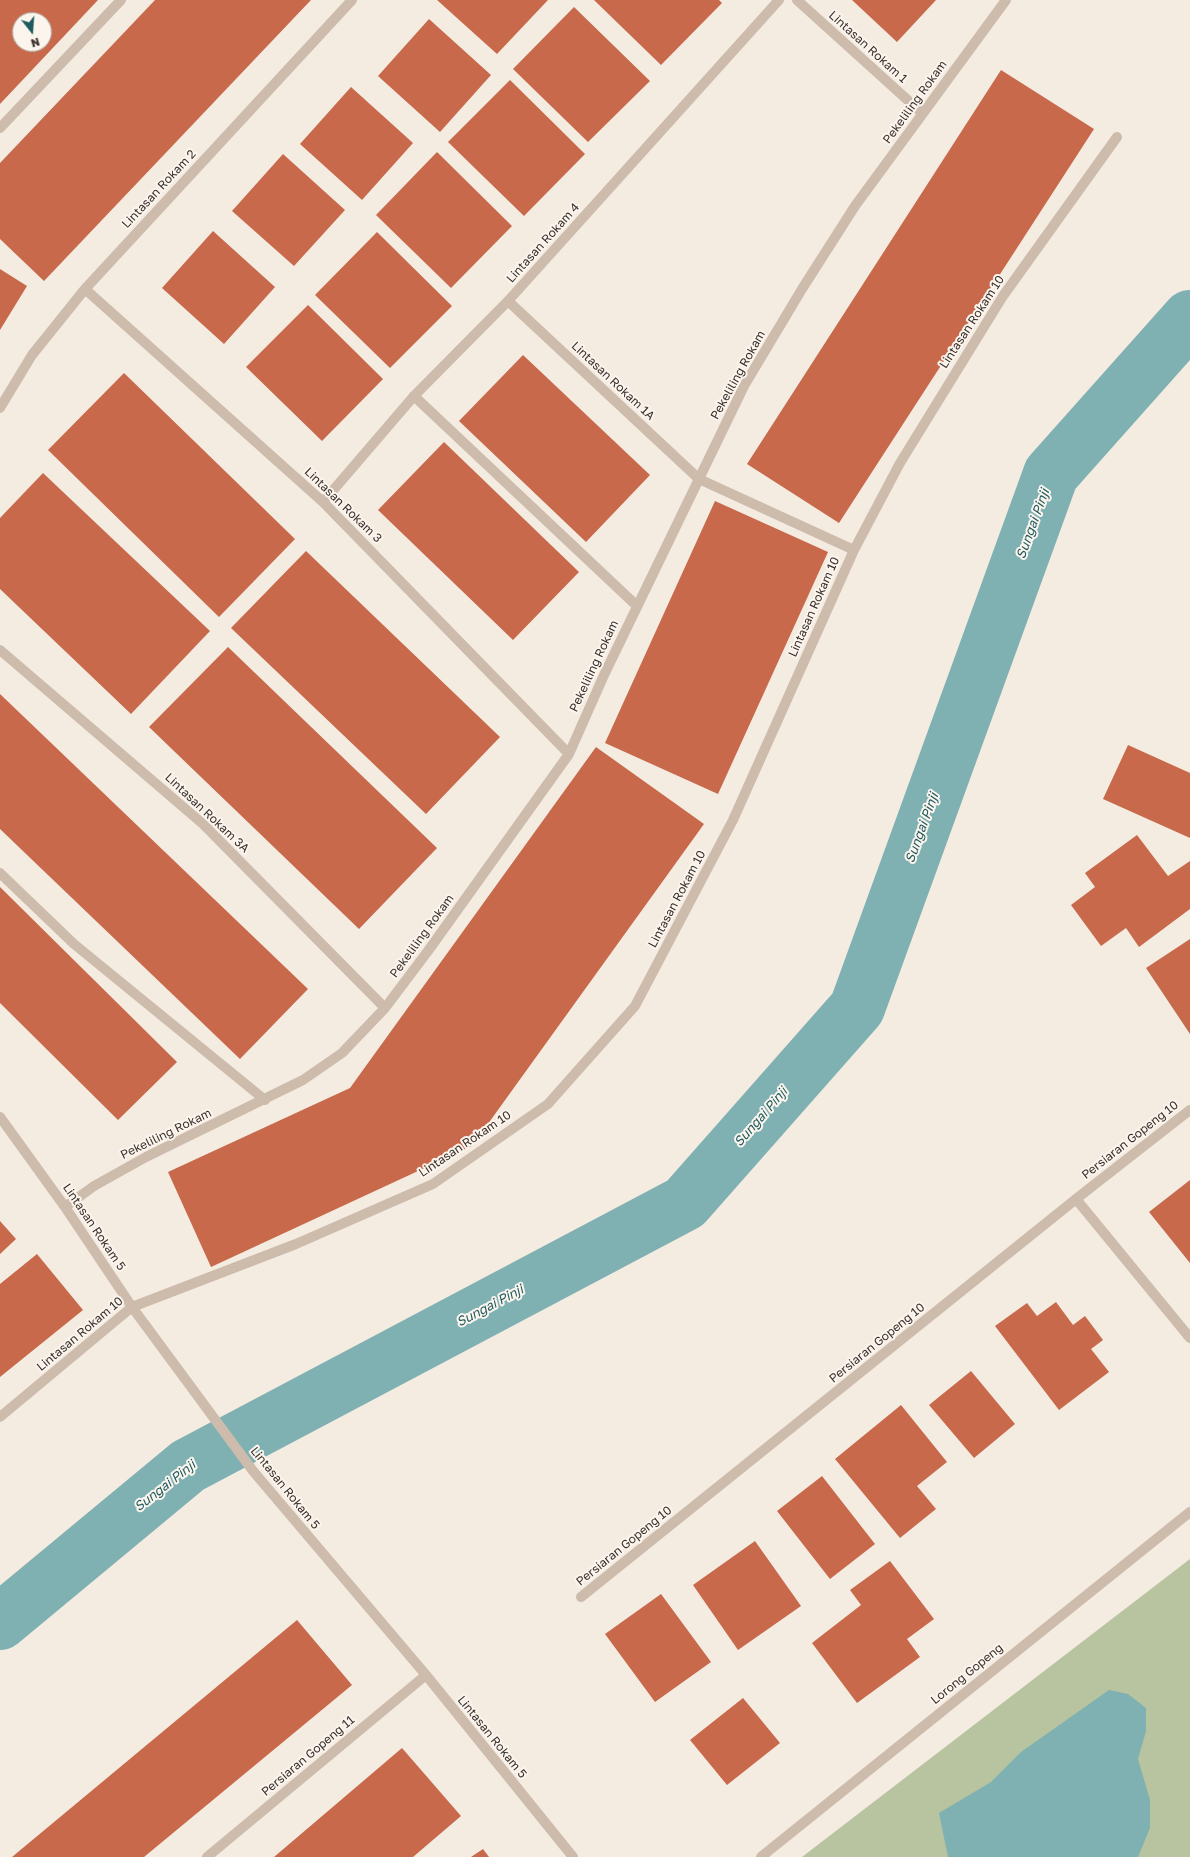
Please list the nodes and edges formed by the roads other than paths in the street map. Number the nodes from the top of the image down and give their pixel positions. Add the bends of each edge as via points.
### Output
1 (121, 0) edge
2 (352, 0) edge
3 (779, 0) edge
4 (797, 0) edge
5 (1006, 0) edge
6 (922, 113) junction
7 (0, 128) edge
8 (1117, 137) dead end
9 (84, 289) junction
10 (508, 301) junction
11 (414, 396) junction
12 (0, 408) edge
13 (699, 479) junction
14 (323, 502) junction
15 (854, 550) junction
16 (637, 606) junction
17 (0, 650) edge
18 (569, 754) junction
19 (0, 873) edge
20 (385, 1008) junction
21 (265, 1100) junction
22 (1190, 1110) edge
23 (2, 1124) edge
24 (1076, 1200) junction
25 (65, 1207) junction
26 (132, 1307) junction
27 (1190, 1338) edge
28 (0, 1417) edge
29 (1190, 1512) edge
30 (581, 1597) dead end
31 (426, 1675) junction
32 (206, 1857) edge
33 (573, 1857) edge
34 (761, 1857) edge

1 - 7 street
2 - 9 street, Lintasan Rokam 2
3 - 10 street, Lintasan Rokam 4
4 - 6 street, Lintasan Rokam 1
5 - 6 street, Pekeliling Rokam
6 - 13 street, Pekeliling Rokam via 855,206 802,289 744,386
8 - 15 street, Lintasan Rokam 10 via 1003,296 900,463
9 - 12 street, Lintasan Rokam 2 via 32,356
9 - 14 street, Lintasan Rokam 3
10 - 11 street, Lintasan Rokam 4
10 - 13 street, Lintasan Rokam 1A
11 - 14 street, Lintasan Rokam 4
11 - 16 street
13 - 15 street, Lintasan Rokam 1A
13 - 16 street, Pekeliling Rokam
14 - 18 street, Lintasan Rokam 3
15 - 26 street, Lintasan Rokam 10 via 733,820 635,1006 548,1104 433,1184 296,1244
16 - 18 street, Pekeliling Rokam
17 - 20 street, Lintasan Rokam 3A via 203,824
18 - 20 street, Pekeliling Rokam
19 - 21 street via 74,944
20 - 21 street, Pekeliling Rokam via 342,1053 303,1080
21 - 25 street, Pekeliling Rokam via 146,1157 94,1186
22 - 24 street, Persiaran Gopeng 10
23 - 25 street, Lintasan Rokam 5
24 - 27 street
24 - 30 street, Persiaran Gopeng 10
25 - 26 street, Lintasan Rokam 5
26 - 28 street, Lintasan Rokam 10
26 - 31 street, Lintasan Rokam 5 via 253,1471
29 - 34 street, Lorong Gopeng
31 - 32 street, Persiaran Gopeng 11
31 - 33 street, Lintasan Rokam 5

